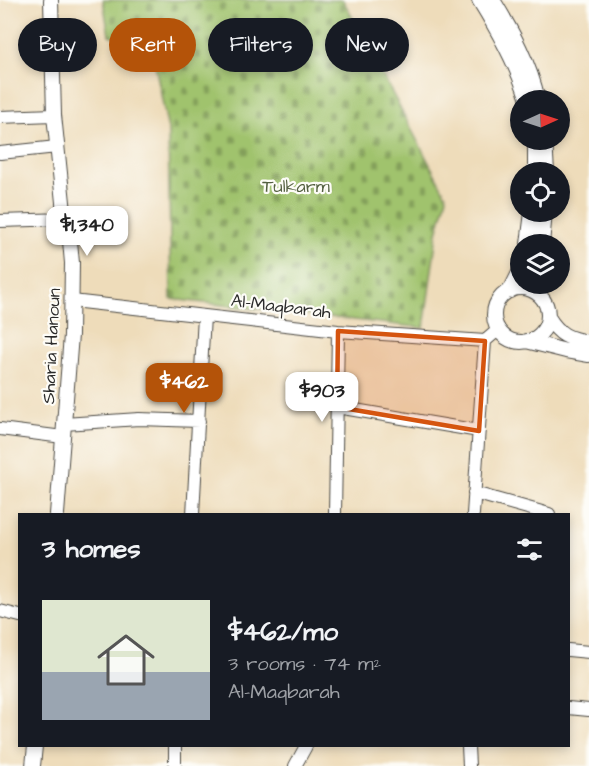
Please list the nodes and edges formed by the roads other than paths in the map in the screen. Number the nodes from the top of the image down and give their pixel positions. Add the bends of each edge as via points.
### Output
1 (51, 0) edge
2 (488, 1) edge
3 (524, 90) edge
4 (536, 90) edge
5 (54, 115) junction
6 (0, 117) edge
7 (57, 147) junction
8 (0, 153) edge
9 (66, 219) junction
10 (0, 222) edge
11 (510, 291) edge
12 (542, 294) edge
13 (72, 301) junction
14 (204, 316) junction
15 (548, 317) junction
16 (499, 329) junction
17 (339, 331) junction
18 (485, 341) junction
19 (526, 341) junction
20 (589, 342) edge
21 (589, 355) edge
22 (337, 407) junction
23 (199, 421) junction
24 (0, 429) edge
25 (64, 430) junction
26 (479, 431) junction
27 (474, 493) junction
28 (57, 513) edge
29 (193, 513) edge
30 (335, 513) edge
31 (473, 513) edge
32 (545, 513) edge
33 (0, 611) edge
34 (18, 616) edge
35 (570, 650) edge
36 (589, 652) edge
37 (570, 708) edge
38 (589, 711) edge
39 (35, 747) edge
40 (176, 747) edge
41 (305, 747) edge
42 (468, 747) edge
43 (33, 766) edge
44 (175, 766) edge
45 (295, 766) edge
46 (470, 766) edge

1 - 5 street, Sharia Hanoun
2 - 3 street
2 - 4 street via 504,18
5 - 6 street
5 - 7 street, Sharia Hanoun
7 - 8 street
7 - 9 street, Sharia Hanoun
9 - 10 street
9 - 13 street, Sharia Hanoun
11 - 16 street via 495,308
12 - 15 street
13 - 14 street, Al-Maqbarah
13 - 25 street, Sharia Hanoun
14 - 17 street, Al-Maqbarah
14 - 23 street
15 - 19 street via 541,333
15 - 20 street via 561,333
16 - 18 street
16 - 19 street via 509,339
17 - 18 street, Al-Maqbarah
17 - 22 street
18 - 26 street
19 - 21 street
22 - 26 street
22 - 30 street
23 - 25 street via 139,419
23 - 29 street
24 - 25 street
25 - 28 street, Sharia Hanoun
26 - 27 street
27 - 31 street
27 - 32 street
33 - 34 street
35 - 36 street
37 - 38 street
39 - 43 street
40 - 44 street
41 - 45 street
42 - 46 street

